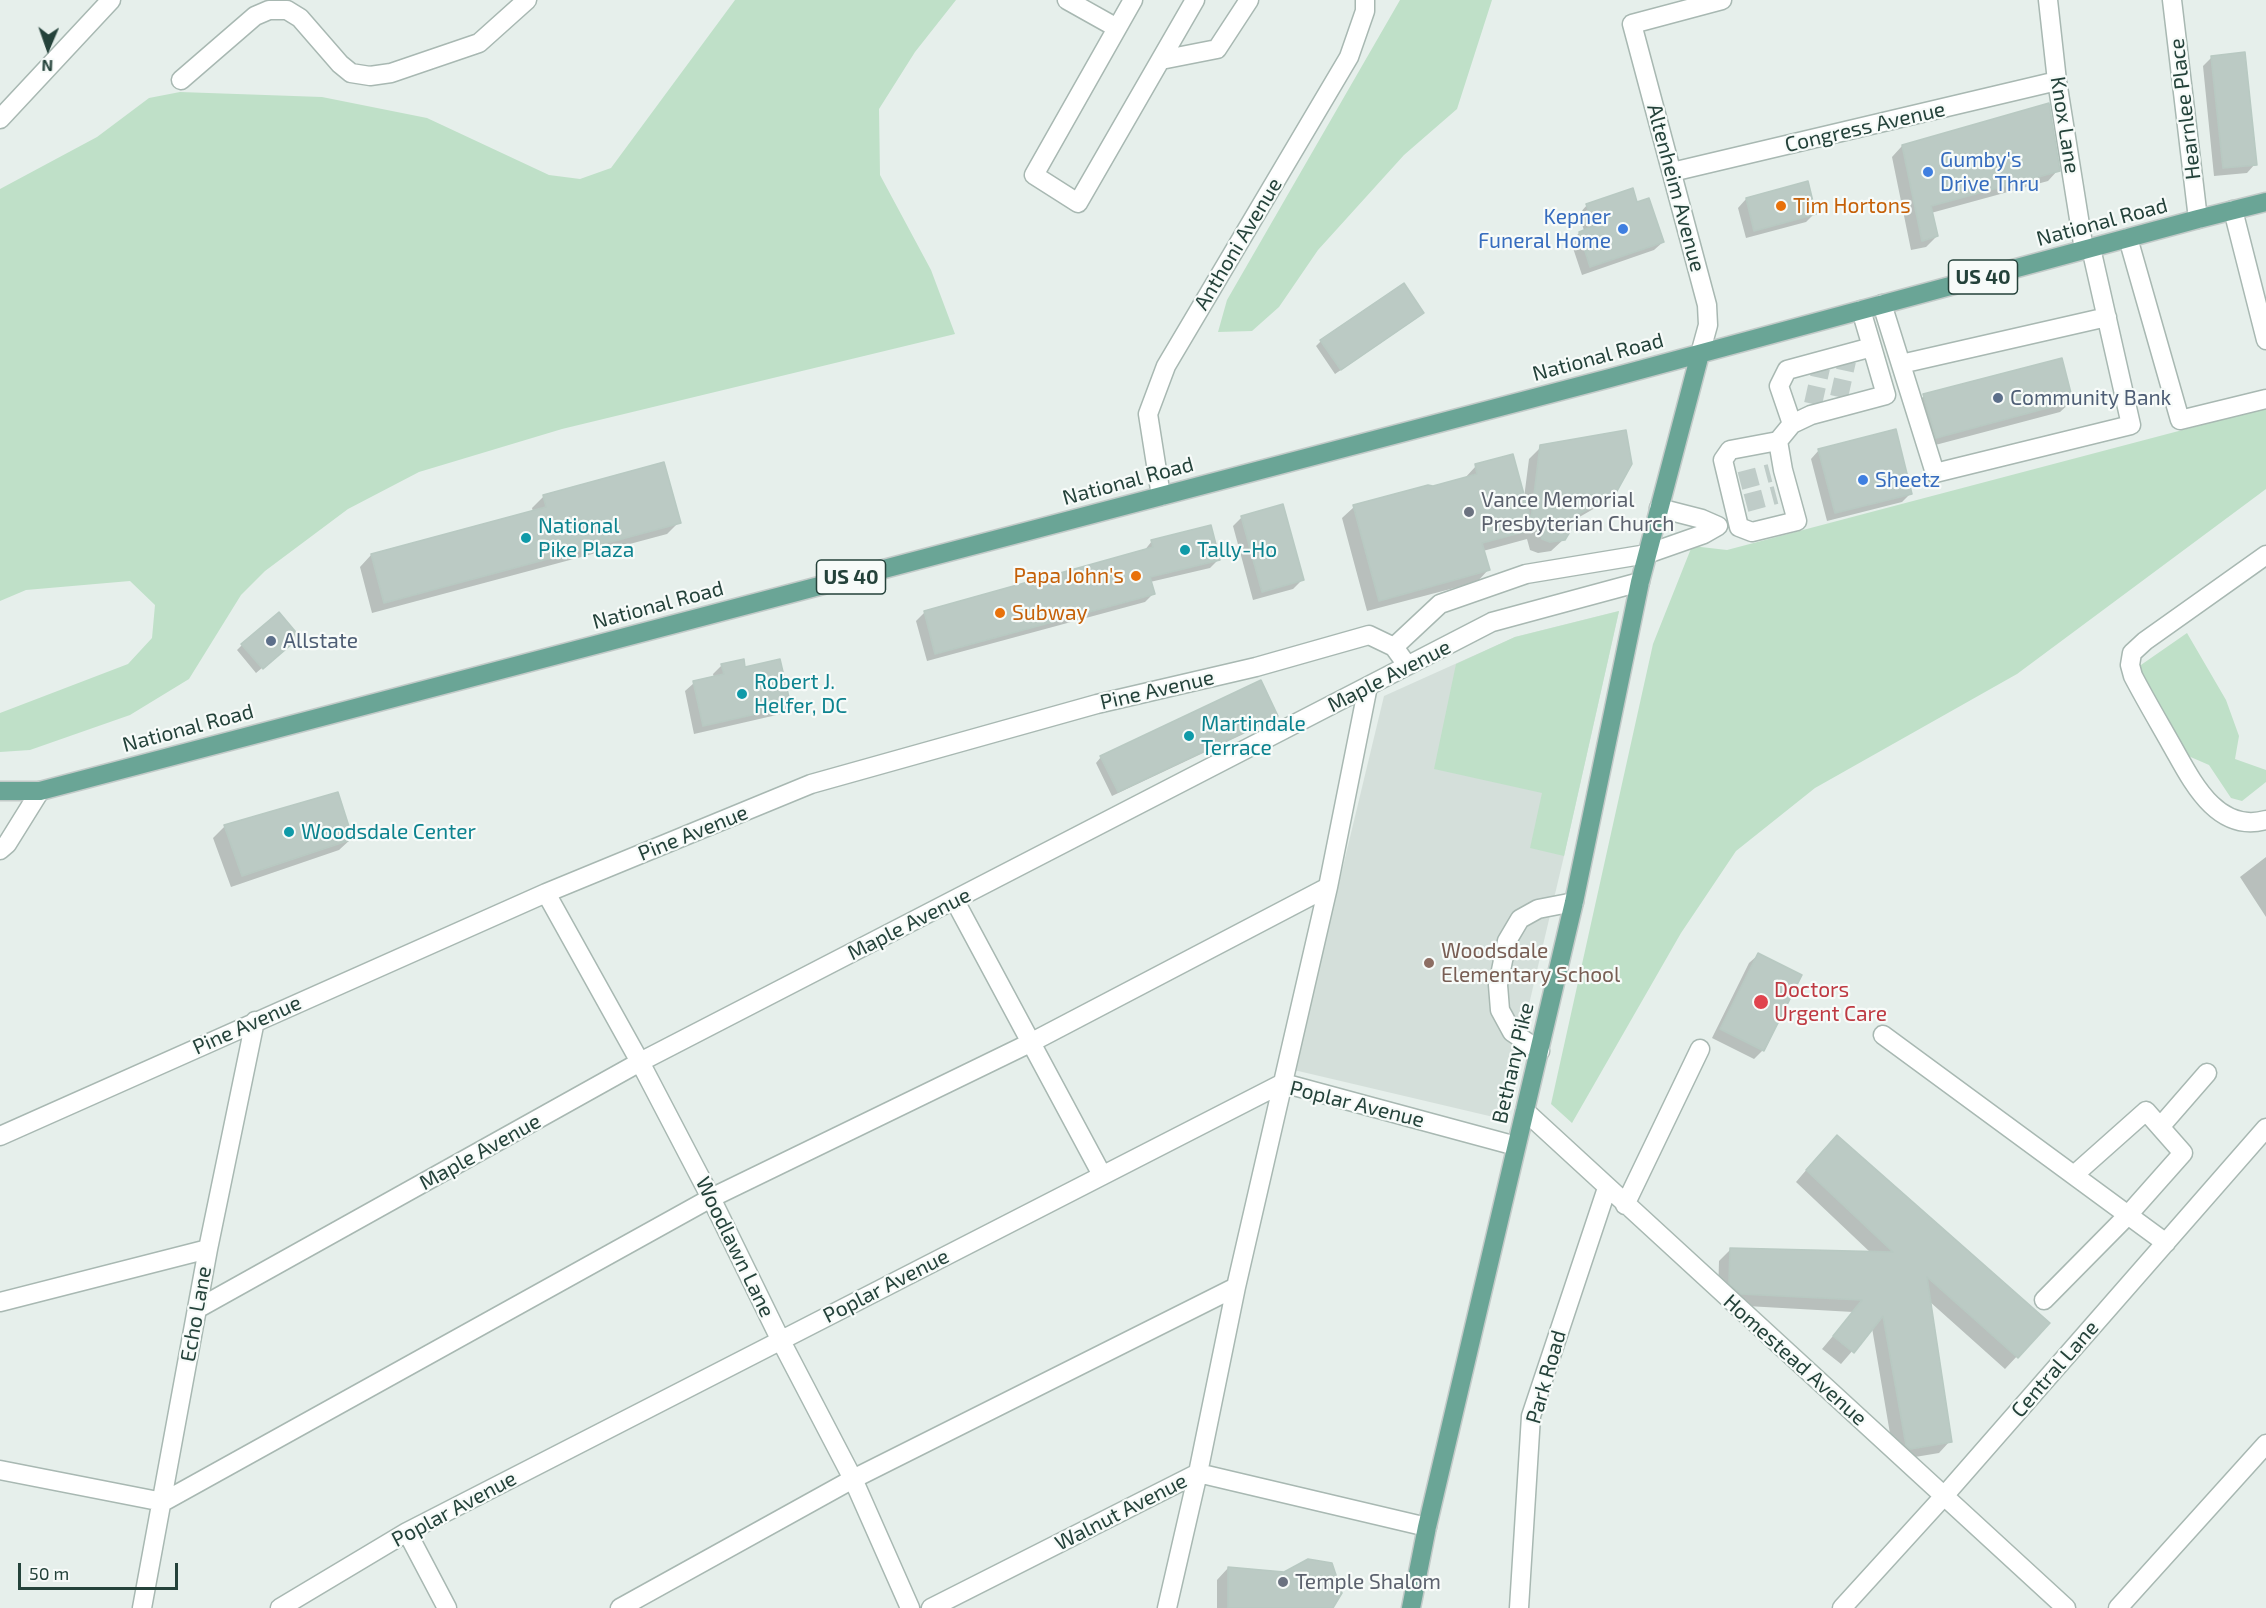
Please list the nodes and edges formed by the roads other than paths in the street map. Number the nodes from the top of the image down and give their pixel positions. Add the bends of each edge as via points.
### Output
1 (111, 0) edge
2 (527, 0) edge
3 (1067, 0) edge
4 (1133, 0) edge
5 (1196, 0) edge
6 (1249, 0) edge
7 (1365, 0) edge
8 (1722, 0) edge
9 (2048, 0) edge
10 (2172, 0) edge
11 (1117, 28) junction
12 (1161, 60) junction
13 (181, 80) dead end
14 (2057, 81) junction
15 (0, 119) edge
16 (1672, 172) junction
17 (2266, 202) edge
18 (2234, 210) junction
19 (2198, 219) junction
20 (2128, 238) junction
21 (2087, 249) junction
22 (1882, 304) junction
23 (1861, 310) junction
24 (2107, 317) junction
25 (2266, 340) edge
26 (1872, 347) junction
27 (1700, 354) junction
28 (1901, 364) junction
29 (2266, 399) edge
30 (1792, 424) junction
31 (1778, 441) junction
32 (1161, 496) junction
33 (1659, 508) junction
34 (1718, 526) junction
35 (1739, 527) junction
36 (1647, 554) junction
37 (2266, 555) edge
38 (1640, 582) junction
39 (1394, 647) junction
40 (1407, 665) junction
41 (1368, 686) junction
42 (0, 791) edge
43 (39, 791) junction
44 (2266, 820) edge
45 (7, 831) edge
46 (0, 850) edge
47 (1328, 887) junction
48 (546, 893) junction
49 (954, 901) junction
50 (1574, 902) junction
51 (255, 1021) junction
52 (1883, 1035) dead end
53 (1032, 1042) junction
54 (1700, 1049) dead end
55 (1540, 1051) junction
56 (640, 1062) junction
57 (2207, 1073) dead end
58 (1283, 1083) junction
59 (1525, 1111) junction
60 (2160, 1127) junction
61 (2266, 1128) edge
62 (0, 1136) edge
63 (1516, 1146) junction
64 (1102, 1175) junction
65 (2074, 1175) junction
66 (1607, 1188) junction
67 (711, 1198) junction
68 (1625, 1205) junction
69 (2128, 1215) junction
70 (2166, 1243) junction
71 (208, 1249) junction
72 (1236, 1287) junction
73 (2044, 1300) dead end
74 (0, 1302) edge
75 (197, 1309) junction
76 (781, 1341) junction
77 (2266, 1443) edge
78 (0, 1470) edge
79 (1198, 1473) junction
80 (853, 1479) junction
81 (1944, 1497) junction
82 (163, 1502) junction
83 (1427, 1527) junction
84 (407, 1532) junction
85 (142, 1608) edge
86 (280, 1608) edge
87 (447, 1608) edge
88 (620, 1608) edge
89 (910, 1608) edge
90 (930, 1608) edge
91 (1167, 1608) edge
92 (1411, 1608) edge
93 (1519, 1608) edge
94 (1842, 1608) edge
95 (2066, 1608) edge
96 (2118, 1608) edge

1 - 15 street
2 - 13 street via 479,43 391,74 370,76 351,73 340,64 300,18 287,10 269,10 255,16
3 - 11 street
4 - 11 street
5 - 12 street
6 - 12 street via 1217,49
7 - 32 street, Anthoni Avenue via 1349,57 1166,366 1148,414
8 - 16 street, Altenheim Avenue via 1632,24
9 - 14 street, Knox Lane
10 - 19 street, Hearnlee Place
11 - 12 street via 1034,175 1078,203
14 - 16 street, Congress Avenue
14 - 21 street, Knox Lane
16 - 27 street, Altenheim Avenue via 1707,305 1708,325
17 - 18 main road, National Road / US 40
18 - 19 main road, National Road / US 40
18 - 25 street
19 - 20 main road, National Road / US 40
20 - 21 main road, National Road / US 40
20 - 29 street via 2180,420
21 - 22 main road, National Road / US 40
21 - 24 street, Knox Lane
22 - 23 main road, National Road / US 40
22 - 28 street
23 - 26 street
23 - 27 main road, National Road / US 40
24 - 28 street
24 - 28 street, Knox Lane via 2131,425 1935,473
26 - 30 street via 1848,357 1787,370 1779,386
26 - 30 street via 1886,395 1812,409
27 - 32 main road, National Road / US 40
27 - 33 main road, Bethany Pike
30 - 31 street
31 - 35 street via 1730,450 1723,460 1740,504
31 - 35 street via 1777,471 1797,521 1752,532
32 - 43 main road, National Road / US 40
33 - 34 street
33 - 36 main road, Bethany Pike
34 - 35 street
34 - 36 street
36 - 38 main road, Bethany Pike
36 - 39 street via 1526,574 1440,604
37 - 44 street via 2145,641 2132,653 2130,665 2198,791 2235,821
38 - 40 street, Maple Avenue via 1492,622
38 - 50 main road, Bethany Pike
39 - 40 street, Pine Avenue
39 - 48 street, Pine Avenue via 1369,634 1256,667 1097,704 812,784
40 - 41 street, Maple Avenue
41 - 47 street
41 - 49 street, Maple Avenue
42 - 43 main road, National Road / US 40
43 - 45 street
45 - 46 street via 7,844
47 - 53 street
47 - 58 street
48 - 51 street, Pine Avenue
48 - 56 street, Woodlawn Lane
49 - 53 street
49 - 56 street, Maple Avenue
50 - 55 main road, Bethany Pike
50 - 55 street via 1538,909 1520,920 1508,941 1498,985 1500,1010 1512,1032
51 - 62 street, Pine Avenue
51 - 71 street, Echo Lane
52 - 65 street
53 - 64 street
53 - 67 street
54 - 68 street
55 - 59 main road, Bethany Pike
56 - 67 street, Woodlawn Lane
56 - 75 street, Maple Avenue
57 - 60 street
58 - 63 street, Poplar Avenue
58 - 64 street, Poplar Avenue
58 - 72 street
59 - 63 main road, Bethany Pike
59 - 66 street, Homestead Avenue
60 - 65 street via 2146,1111
60 - 69 street via 2183,1153
61 - 70 street, Central Lane
63 - 83 main road, Bethany Pike
64 - 76 street, Poplar Avenue
65 - 69 street
66 - 68 street, Homestead Avenue
66 - 93 street, Park Road via 1531,1416
67 - 76 street, Woodlawn Lane
67 - 82 street
68 - 81 street, Homestead Avenue
69 - 70 street
69 - 73 street
70 - 81 street, Central Lane
71 - 74 street
71 - 75 street, Echo Lane
72 - 79 street
72 - 80 street
75 - 82 street, Echo Lane
76 - 80 street, Woodlawn Lane
76 - 84 street, Poplar Avenue
77 - 96 street
78 - 82 street
79 - 83 street, Walnut Avenue
79 - 90 street, Walnut Avenue
79 - 91 street
80 - 88 street
80 - 89 street, Woodlawn Lane
81 - 94 street, Central Lane
81 - 95 street, Homestead Avenue
82 - 85 street, Echo Lane
83 - 92 main road, Bethany Pike
84 - 86 street, Poplar Avenue
84 - 87 street

